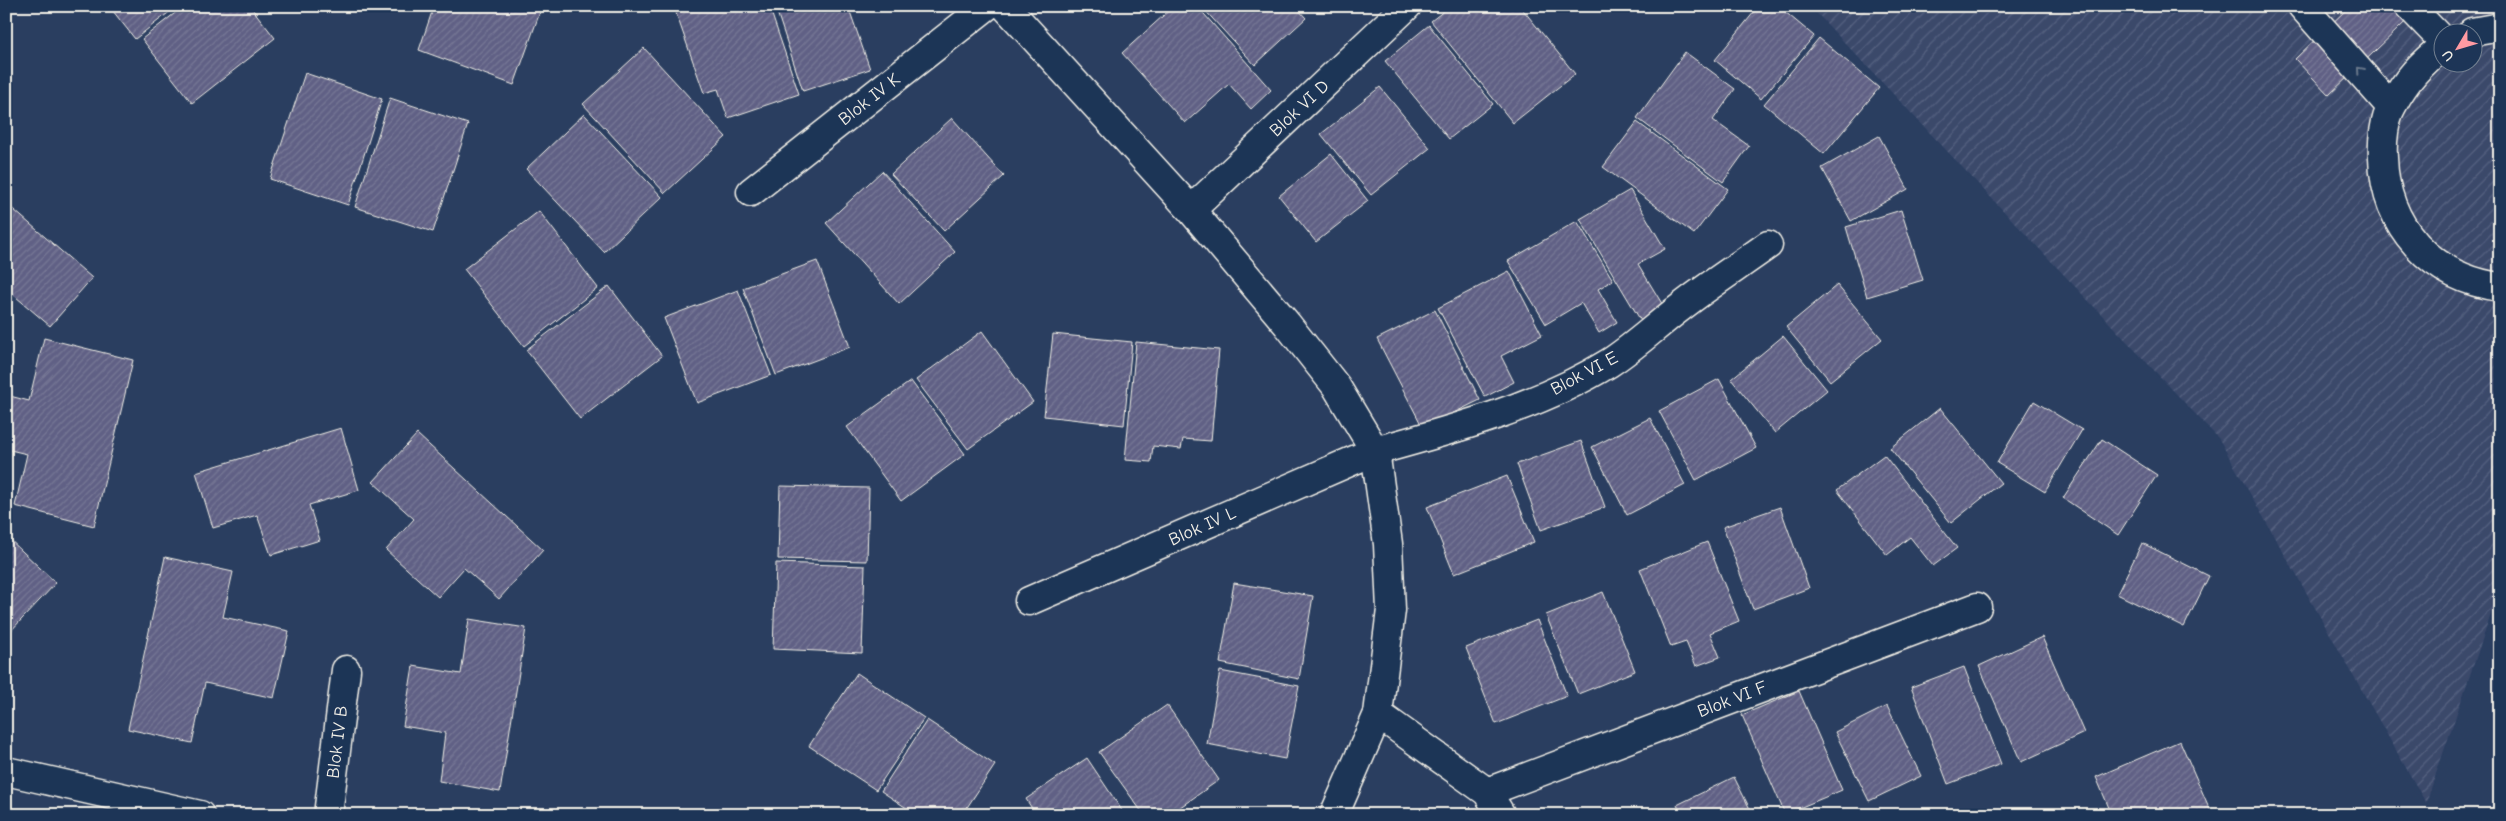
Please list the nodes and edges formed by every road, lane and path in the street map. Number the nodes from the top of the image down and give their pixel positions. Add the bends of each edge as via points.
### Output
1 (987, 6) edge
2 (1005, 6) edge
3 (1407, 6) edge
4 (2302, 6) edge
5 (2409, 6) edge
6 (2500, 27) edge
7 (2484, 30) edge
8 (2434, 33) edge
9 (2434, 53) edge
10 (2391, 107) junction
11 (751, 192) dead end
12 (1191, 210) junction
13 (1768, 246) dead end
14 (2500, 287) edge
15 (1374, 451) junction
16 (1029, 601) dead end
17 (1977, 606) dead end
18 (346, 670) dead end
19 (1378, 714) junction
20 (6, 771) edge
21 (1494, 803) edge
22 (200, 815) edge
23 (328, 815) edge
24 (1334, 815) edge

1 - 11 street, Blok IV K
2 - 12 street
3 - 12 street, Blok VI D
10 -> 4 street
5 - 8 street
6 - 7 street
9 - 10 street via 2413,71
10 - 14 street via 2382,143 2383,170 2395,215 2416,245 2444,269 2478,284
12 - 15 street via 1336,386
13 - 15 street, Blok VI E via 1697,295 1610,362 1577,381 1504,411
15 - 16 street, Blok IV L
15 - 19 street via 1388,544 1391,610
17 - 21 street, Blok VI F
18 - 23 street, Blok IV B
19 - 21 street
19 - 24 street
20 - 22 street

